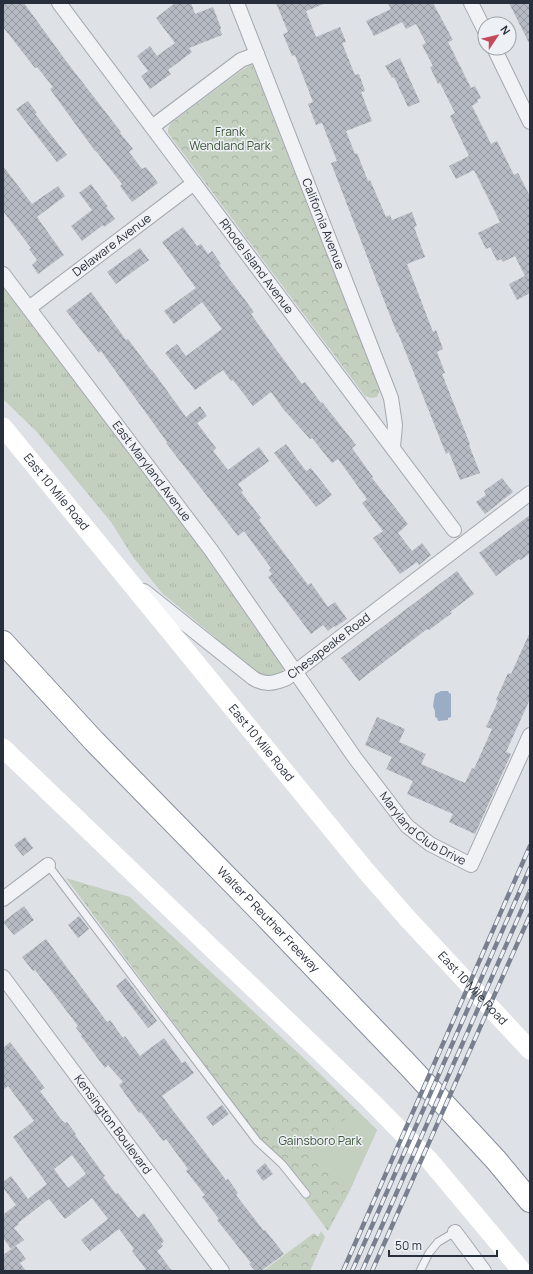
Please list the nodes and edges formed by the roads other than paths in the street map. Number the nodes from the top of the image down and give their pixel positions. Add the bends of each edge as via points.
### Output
1 (59, 3) edge
2 (237, 3) edge
3 (471, 3) edge
4 (478, 16) edge
5 (257, 54) junction
6 (498, 56) edge
7 (530, 122) edge
8 (152, 127) junction
9 (194, 183) junction
10 (3, 274) edge
11 (29, 308) junction
12 (3, 427) edge
13 (393, 447) junction
14 (530, 493) edge
15 (454, 530) dead end
16 (125, 576) junction
17 (3, 642) edge
18 (296, 672) junction
19 (530, 735) edge
20 (3, 748) edge
21 (48, 865) joint
22 (3, 899) edge
23 (3, 977) edge
24 (530, 1050) edge
25 (306, 1194) dead end
26 (530, 1201) edge
27 (455, 1232) joint
28 (222, 1271) edge
29 (420, 1271) edge
30 (484, 1271) edge
31 (522, 1271) edge

1 - 8 street, Rhode Island Avenue
2 - 5 street, California Avenue
3 - 4 street
5 - 8 street via 241,60
5 - 13 street, California Avenue via 391,398 396,425
6 - 7 street
8 - 9 street, Rhode Island Avenue
9 - 11 street, Delaware Avenue
9 - 13 street, Rhode Island Avenue
10 - 11 street, East Maryland Avenue
11 - 18 street, East Maryland Avenue via 212,550
12 - 16 main road, East 10 Mile Road
13 - 15 street, Rhode Island Avenue
14 - 18 street, Chesapeake Road
16 - 18 street, Chesapeake Road via 259,682 277,682
16 - 24 main road, East 10 Mile Road via 366,871
17 - 26 highway, Walter P Reuther Freeway via 94,741 409,1066 496,1160
18 - 19 street, Maryland Club Drive via 406,826 430,844 472,865
20 - 31 main road via 369,1098 430,1161
21 - 22 street
21 - 25 lane via 257,1141 282,1164
23 - 28 street, Kensington Boulevard
27 - 29 lane via 438,1242 428,1253
27 - 30 street

